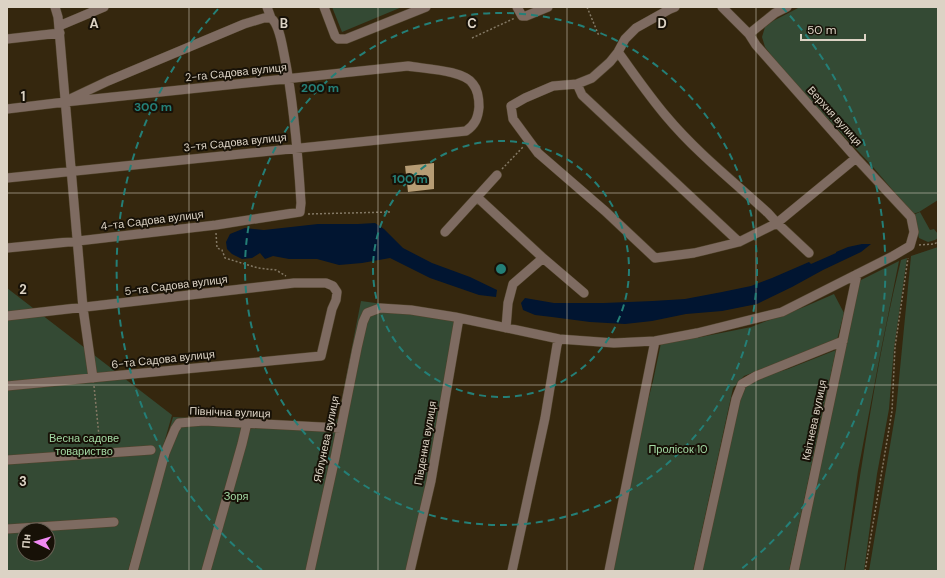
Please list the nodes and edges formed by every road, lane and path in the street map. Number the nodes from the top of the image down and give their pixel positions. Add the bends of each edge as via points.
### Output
1 (55, 7) edge
2 (104, 7) edge
3 (267, 7) edge
4 (324, 7) edge
5 (426, 7) edge
6 (517, 7) edge
7 (548, 7) edge
8 (587, 7) edge
9 (675, 7) edge
10 (722, 7) edge
11 (787, 7) edge
12 (522, 16) junction
13 (271, 18) junction
14 (60, 30) junction
15 (749, 34) junction
16 (599, 36) dead end
17 (472, 38) dead end
18 (7, 39) edge
19 (618, 52) junction
20 (289, 78) junction
21 (577, 84) junction
22 (65, 102) junction
23 (7, 109) edge
24 (466, 130) joint
25 (529, 140) junction
26 (297, 148) junction
27 (856, 158) junction
28 (71, 171) junction
29 (497, 175) joint
30 (7, 178) edge
31 (477, 198) junction
32 (300, 212) junction
33 (390, 212) dead end
34 (777, 223) junction
35 (216, 225) junction
36 (445, 232) dead end
37 (78, 241) junction
38 (739, 242) junction
39 (938, 242) edge
40 (910, 246) junction
41 (7, 248) edge
42 (809, 253) dead end
43 (543, 258) junction
44 (857, 274) junction
45 (294, 283) junction
46 (584, 293) dead end
47 (83, 308) junction
48 (7, 316) edge
49 (458, 318) junction
50 (506, 328) junction
51 (559, 339) junction
52 (655, 341) junction
53 (843, 341) junction
54 (321, 356) joint
55 (93, 378) junction
56 (7, 386) edge
57 (247, 423) junction
58 (341, 428) junction
59 (151, 450) dead end
60 (101, 454) junction
61 (7, 460) edge
62 (114, 522) dead end
63 (7, 529) edge
64 (133, 571) edge
65 (206, 571) edge
66 (310, 571) edge
67 (410, 571) edge
68 (512, 571) edge
69 (609, 571) edge
70 (698, 571) edge
71 (794, 571) edge
72 (865, 571) edge

1 - 14 street
2 - 14 street
3 - 13 street
4 - 5 street via 338,39 346,39
6 - 12 street
7 - 12 street
8 - 16 path
9 - 19 street via 636,28 625,39
10 - 15 street, Верхня вулиця
11 - 15 street via 775,13
12 - 17 path
13 - 20 street via 281,40
13 - 22 street via 244,24 108,81
14 - 18 street
14 - 22 street
15 - 27 street, Верхня вулиця
19 - 21 street via 592,78
19 - 34 street via 666,116 696,148
20 - 22 street, 2-га Садова вулиця
20 - 24 street, 2-га Садова вулиця via 408,66 452,73 473,82 477,91 477,119 472,127
20 - 26 street
21 - 25 street via 553,86 511,106 513,120
21 - 38 street via 582,95
22 - 23 street, 2-га Садова вулиця
22 - 28 street
24 - 26 street, 3-тя Садова вулиця
25 - 29 path
25 - 38 street via 538,153 655,258 694,253
26 - 28 street, 3-тя Садова вулиця
26 - 32 street
27 - 34 street
27 - 40 street, Верхня вулиця via 911,218 914,232
28 - 30 street, 3-тя Садова вулиця
28 - 37 street
29 - 31 street
31 - 36 street
31 - 43 street
32 - 33 path
32 - 35 street, 4-та Садова вулиця
34 - 38 street
34 - 42 street
35 - 37 street, 4-та Садова вулиця
35 - 45 path via 217,248 222,250 225,258 258,268 276,270
37 - 41 street, 4-та Садова вулиця
37 - 47 street
39 - 40 path
40 - 44 street
40 - 72 path via 895,347 892,411
43 - 46 street
43 - 50 street via 513,284
44 - 52 street via 782,312
44 - 53 street, Квітнева вулиця
45 - 47 street, 5-та Садова вулиця
45 - 54 street, 5-та Садова вулиця via 326,283 333,286 337,292
47 - 48 street, 5-та Садова вулиця
47 - 55 street
49 - 50 street
49 - 58 street, Яблунева вулиця via 388,308 367,313 357,348
49 - 67 street, Південна вулиця via 431,481
50 - 51 street
51 - 52 street via 614,343
51 - 68 street
52 - 69 street
53 - 70 street via 742,384 736,399
53 - 71 street, Квітнева вулиця
54 - 55 street, 6-та Садова вулиця
55 - 56 street, 6-та Садова вулиця
55 - 60 path
57 - 58 street, Північна вулиця
57 - 64 street, Північна вулиця via 179,423 165,452
57 - 65 street
58 - 66 street, Яблунева вулиця
59 - 60 street
60 - 61 street
62 - 63 street

